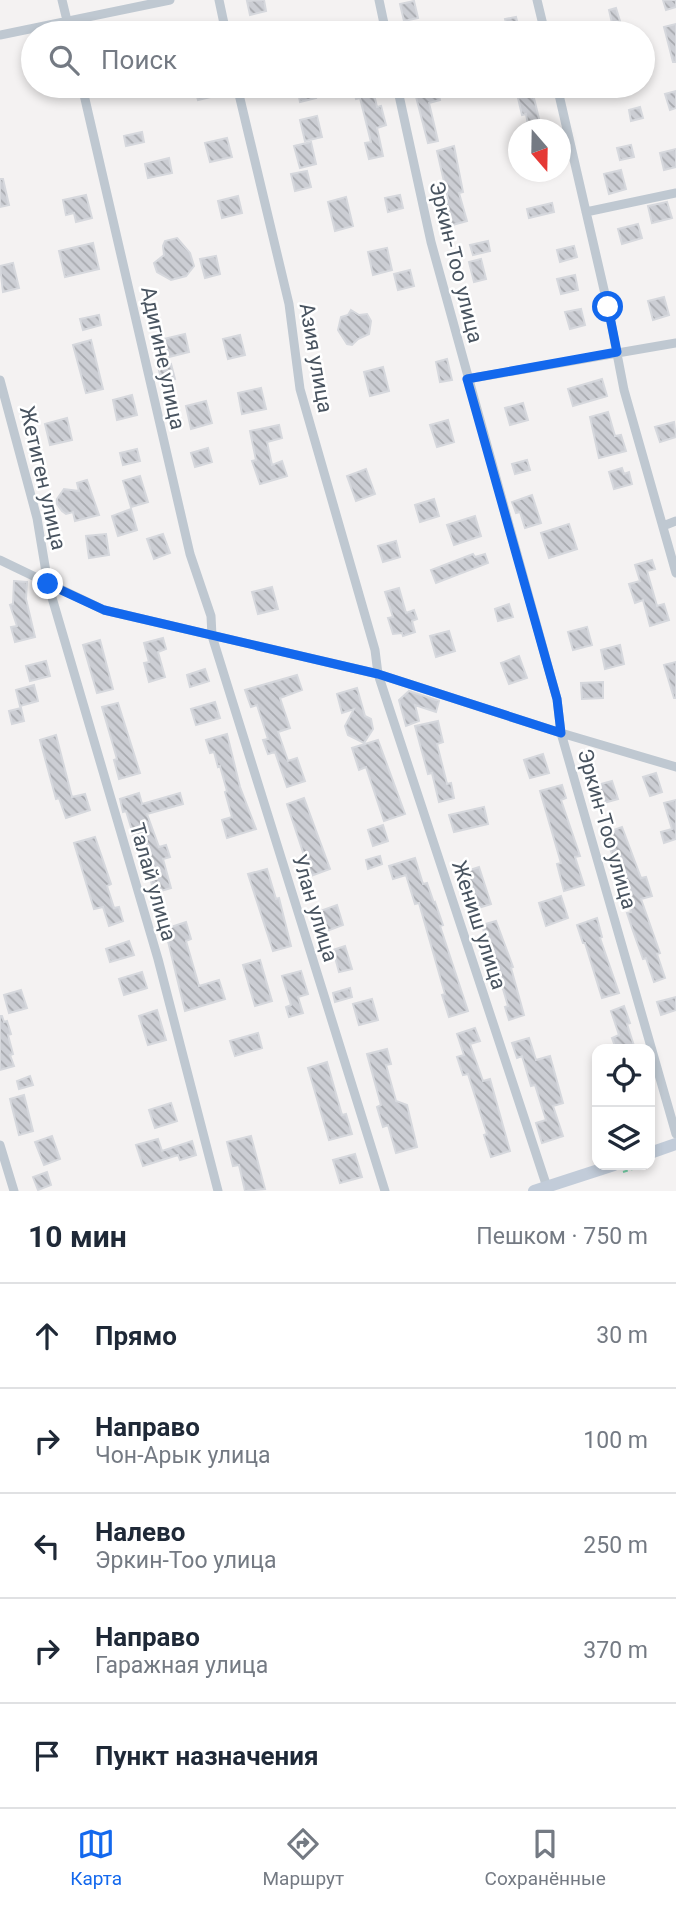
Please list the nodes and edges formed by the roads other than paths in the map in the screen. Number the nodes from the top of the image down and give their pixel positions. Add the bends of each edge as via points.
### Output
1 (62, 0) edge
2 (170, 0) edge
3 (219, 0) edge
4 (379, 0) edge
5 (537, 0) edge
6 (67, 21) edge
7 (72, 21) edge
8 (223, 21) edge
9 (383, 21) edge
10 (542, 21) edge
11 (21, 31) edge
12 (0, 35) edge
13 (85, 98) edge
14 (240, 98) edge
15 (400, 98) edge
16 (560, 98) edge
17 (676, 192) edge
18 (586, 212) junction
19 (676, 343) edge
20 (617, 352) junction
21 (467, 379) junction
22 (0, 380) edge
23 (676, 521) edge
24 (663, 526) junction
25 (0, 560) edge
26 (676, 573) edge
27 (48, 584) junction
28 (212, 636) junction
29 (378, 674) junction
30 (561, 733) junction
31 (676, 766) edge
32 (676, 1134) edge
33 (676, 1144) edge
34 (0, 1145) edge
35 (655, 1151) edge
36 (599, 1170) edge
37 (541, 1189) edge
38 (14, 1191) edge
39 (218, 1191) edge
40 (385, 1191) edge

1 - 6 street
2 - 7 street
3 - 8 street
4 - 9 street
5 - 10 street
11 - 12 street
13 - 28 street, Адигине улица via 190,554 211,615
14 - 29 street, Азия улица via 289,304 300,389
15 - 21 street, Эркин-Тоо улица
16 - 18 street
17 - 18 street
18 - 20 street
19 - 20 street
20 - 21 street
20 - 24 street via 630,415
21 - 30 street, Эркин-Тоо улица via 557,699
22 - 27 street, Жетиген улица via 37,518
23 - 24 street
24 - 26 street
25 - 27 street
27 - 28 street via 104,610
27 - 39 street, Талай улица via 158,959
28 - 29 street
28 - 40 street, Улан улица
29 - 30 street
29 - 37 street, Жениш улица
30 - 31 street
30 - 32 street, Эркин-Тоо улица
33 - 35 street
34 - 38 street
36 - 37 street

